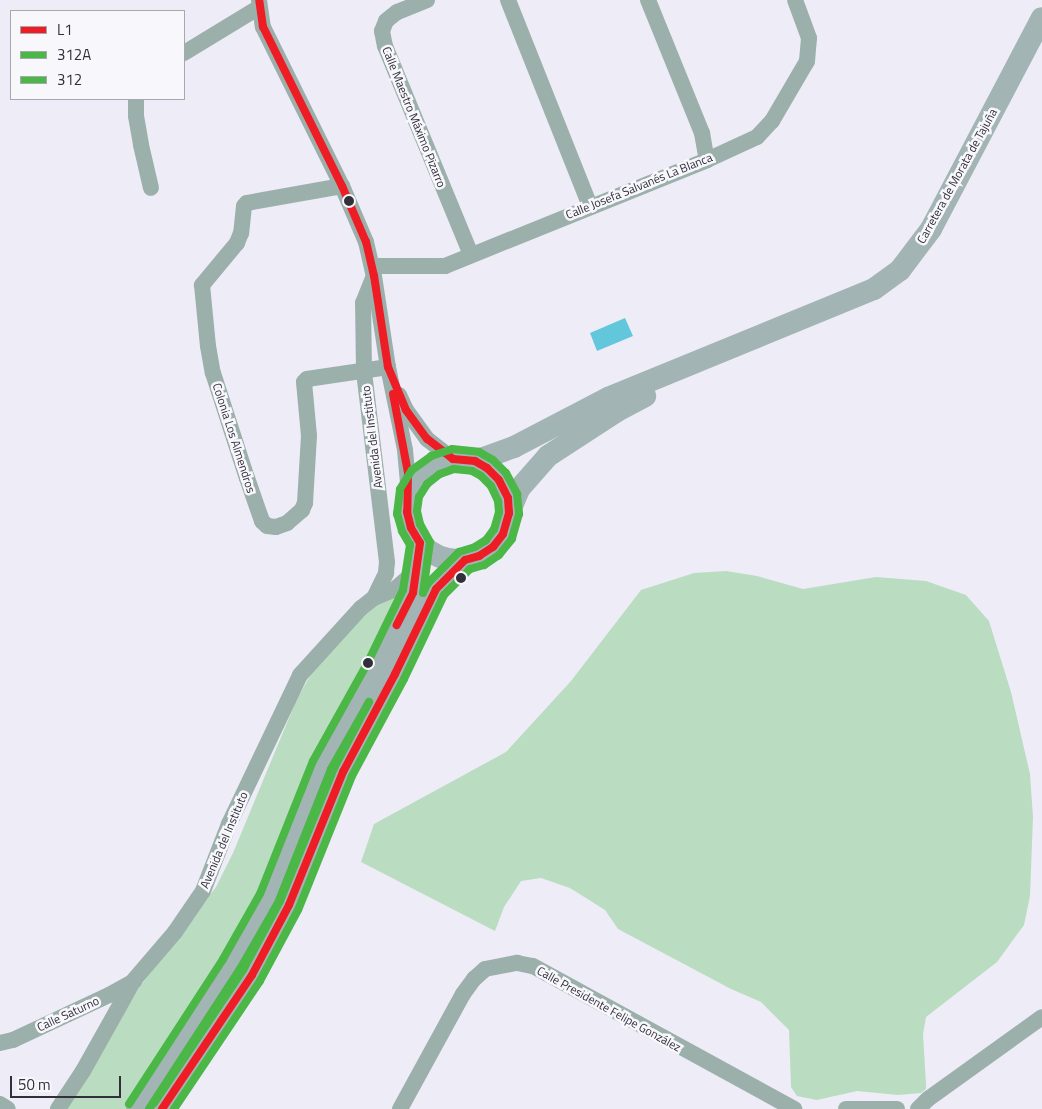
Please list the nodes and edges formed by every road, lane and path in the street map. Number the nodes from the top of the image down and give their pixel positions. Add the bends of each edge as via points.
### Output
1 (427, 0) edge
2 (508, 0) edge
3 (648, 0) edge
4 (795, 0) edge
5 (258, 4) edge
6 (1042, 18) edge
7 (185, 52) edge
8 (136, 100) edge
9 (707, 160) junction
10 (342, 186) junction
11 (152, 188) dead end
12 (590, 206) junction
13 (471, 255) junction
14 (373, 271) junction
15 (730, 349) junction
16 (388, 367) junction
17 (364, 371) junction
18 (464, 460) junction
19 (410, 494) junction
20 (509, 513) junction
21 (420, 543) junction
22 (465, 560) junction
23 (416, 570) junction
24 (374, 598) junction
25 (134, 980) junction
26 (1042, 1017) edge
27 (0, 1043) edge
28 (0, 1104) edge
29 (8, 1109) edge
30 (58, 1109) edge
31 (137, 1109) edge
32 (162, 1109) edge
33 (400, 1109) edge
34 (794, 1109) edge
35 (846, 1109) edge
36 (897, 1109) edge
37 (918, 1109) edge

1 - 13 street, Calle Maestro Máximo Pizarro via 397,12 386,22 382,32
2 - 12 street
3 - 9 street via 702,133
4 - 9 street, Calle Josefa Salvanés La Blanca via 809,38 808,61 772,121 757,137
5 - 7 street
5 - 10 street, Avenida del Instituto via 263,28
6 - 15 main road, Carretera de Morata de Tajuña via 931,229 900,270 874,289
8 - 11 street via 140,145
9 - 12 street, Calle Josefa Salvanés La Blanca
10 - 14 street, Avenida del Instituto via 366,242
10 - 17 street, Colonia Los Almendros via 247,203 237,243 202,284 213,373 262,521 267,526 287,523 305,503 309,436 304,382
12 - 13 street, Calle Josefa Salvanés La Blanca
13 - 14 street, Calle Josefa Salvanés La Blanca via 445,266
14 - 16 street, Avenida del Instituto
14 - 17 street, Avenida del Instituto via 363,302
15 - 18 main road, Carretera de Morata de Tajuña via 608,398 514,447
15 - 20 main road, Carretera de Morata de Tajuña via 617,411 548,456 519,489
16 - 17 street, Colonia Los Almendros
16 - 18 street, Avenida del Instituto via 406,410 427,439
16 - 19 street, Avenida del Instituto via 405,450
17 - 24 street, Avenida del Instituto via 387,562 386,573
18 - 19 main road via 435,464 419,477
18 - 20 main road via 487,468 499,480 508,498
19 - 21 main road via 408,512 411,528
20 - 22 main road via 503,534 493,546 479,556
21 - 22 main road via 442,557
21 - 23 main road
22 - 32 main road via 436,589 343,772 288,905 252,975
23 - 24 street, Avenida del Instituto via 395,589
23 - 31 main road via 413,594 377,667 322,765 269,898 232,964
24 - 25 street, Avenida del Instituto via 300,675 229,824 203,892 175,932
25 - 27 street, Calle Saturno via 109,995
25 - 30 street, Avenida del Instituto
26 - 37 street
28 - 29 street
33 - 34 street, Calle Presidente Felipe González via 474,978 501,964 517,963 533,966
35 - 36 street

